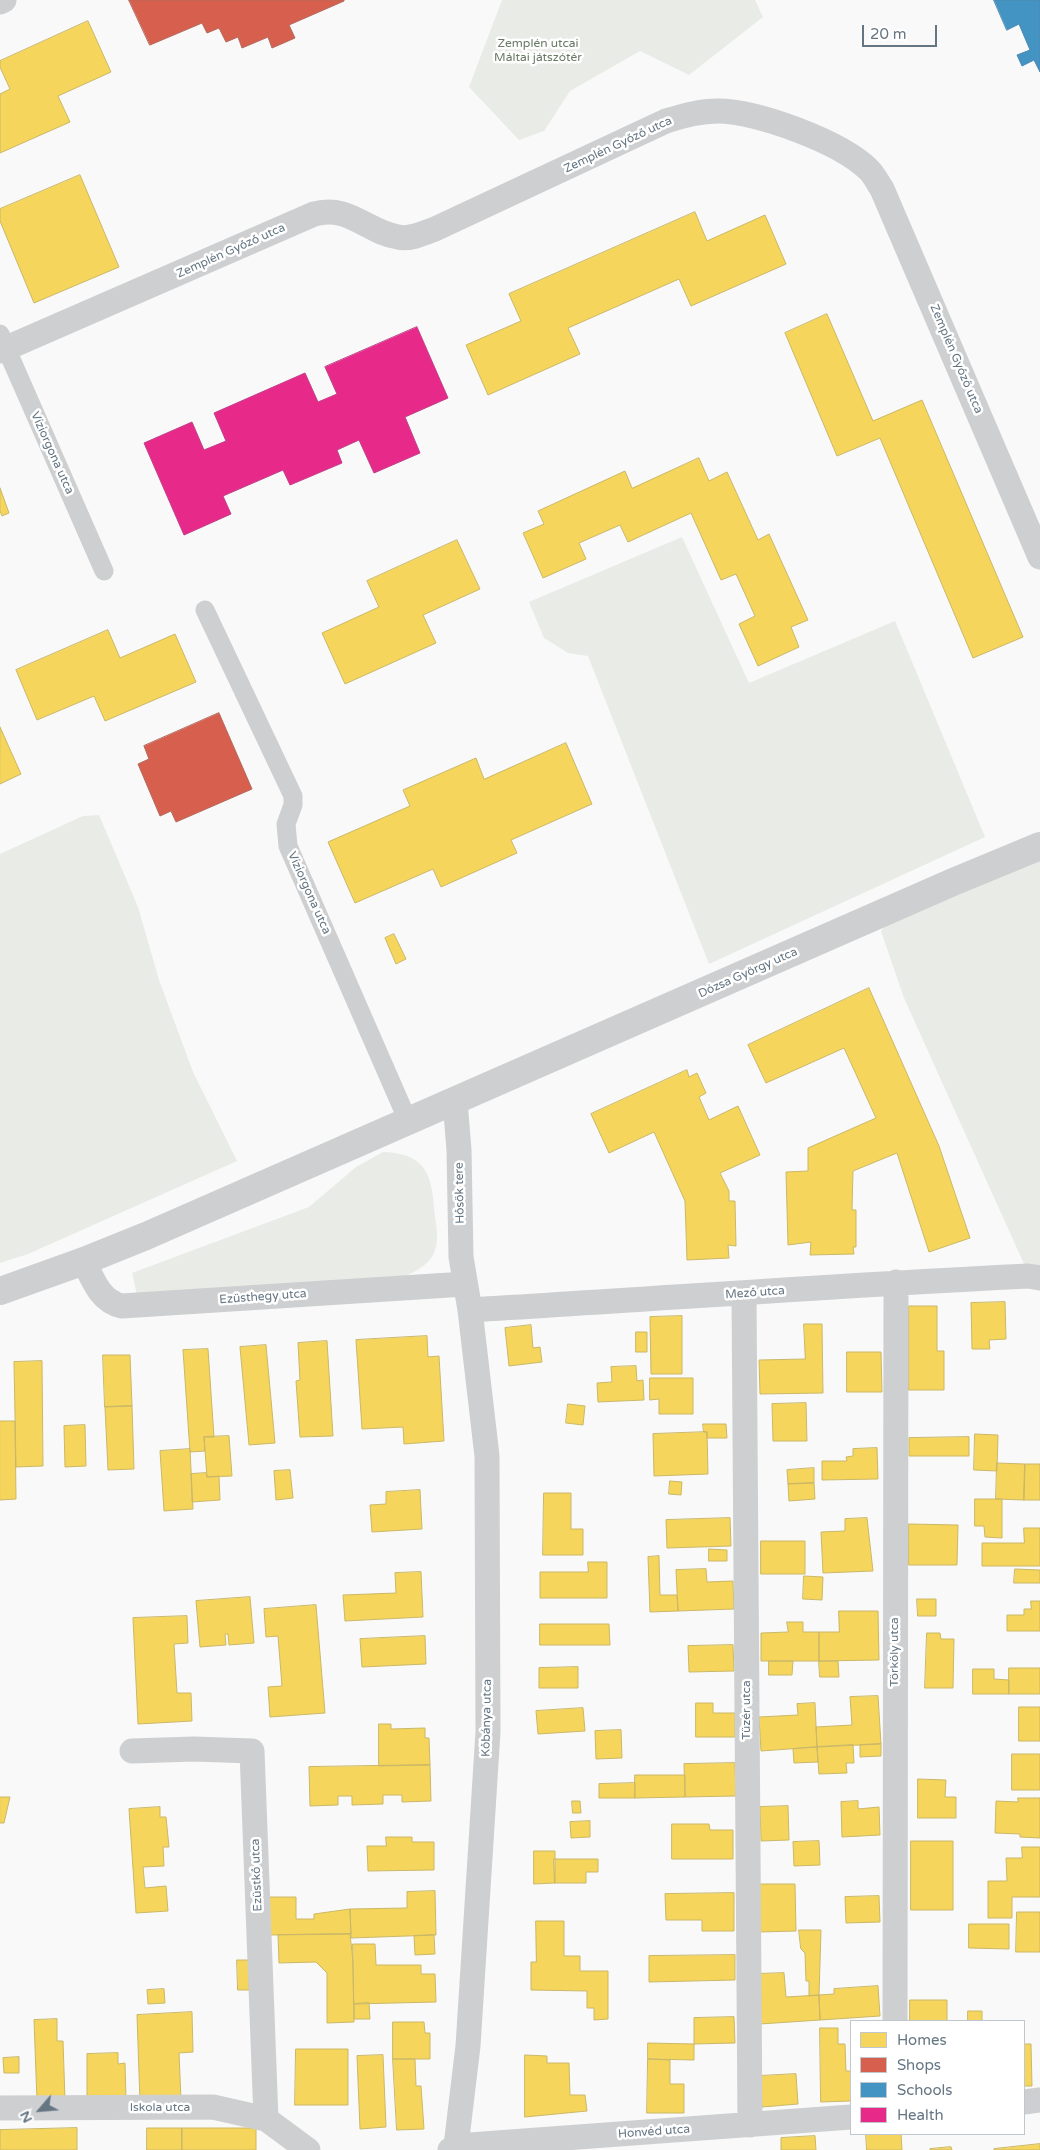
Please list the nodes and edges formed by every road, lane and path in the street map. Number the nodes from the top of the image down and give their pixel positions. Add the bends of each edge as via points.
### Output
1 (4, 0) edge
2 (0, 2) edge
3 (2, 345) edge
4 (1040, 557) edge
5 (104, 571) dead end
6 (205, 610) dead end
7 (1040, 846) edge
8 (455, 1101) junction
9 (408, 1121) junction
10 (84, 1261) junction
11 (1040, 1278) edge
12 (896, 1282) junction
13 (465, 1284) junction
14 (0, 1291) edge
15 (744, 1294) junction
16 (470, 1310) junction
17 (132, 1750) dead end
18 (895, 2020) edge
19 (1040, 2100) edge
20 (1025, 2102) edge
21 (0, 2108) edge
22 (850, 2117) edge
23 (266, 2119) junction
24 (750, 2125) junction
25 (453, 2148) edge
26 (308, 2150) edge

1 - 2 street
3 - 4 street, Zemplén Győző utca via 314,214 336,212 390,235 409,237 435,229 666,121 704,111 748,114 820,139 845,152 869,171 882,189
3 - 5 street, Víziorgona utca
6 - 9 street, Víziorgona utca via 292,796 293,805 286,824 288,846
7 - 8 street, Dózsa György utca
8 - 9 street
8 - 13 street, Hősök tere via 461,1257
9 - 10 street
10 - 13 street, Ezüsthegy utca via 104,1298 122,1306
10 - 14 street
11 - 12 street, Mező utca
12 - 15 street, Mező utca
12 - 18 street, Törköly utca
13 - 16 street, Kőbánya utca
15 - 16 street, Mező utca
15 - 24 street, Tüzér utca
16 - 25 street, Kőbánya utca via 487,1456 488,1732 468,2046
17 - 23 street, Ezüstkő utca via 252,1751
19 - 20 street
21 - 23 street, Iskola utca via 213,2108
22 - 24 street, Honvéd utca
23 - 26 street, Iskola utca
24 - 25 street, Honvéd utca

